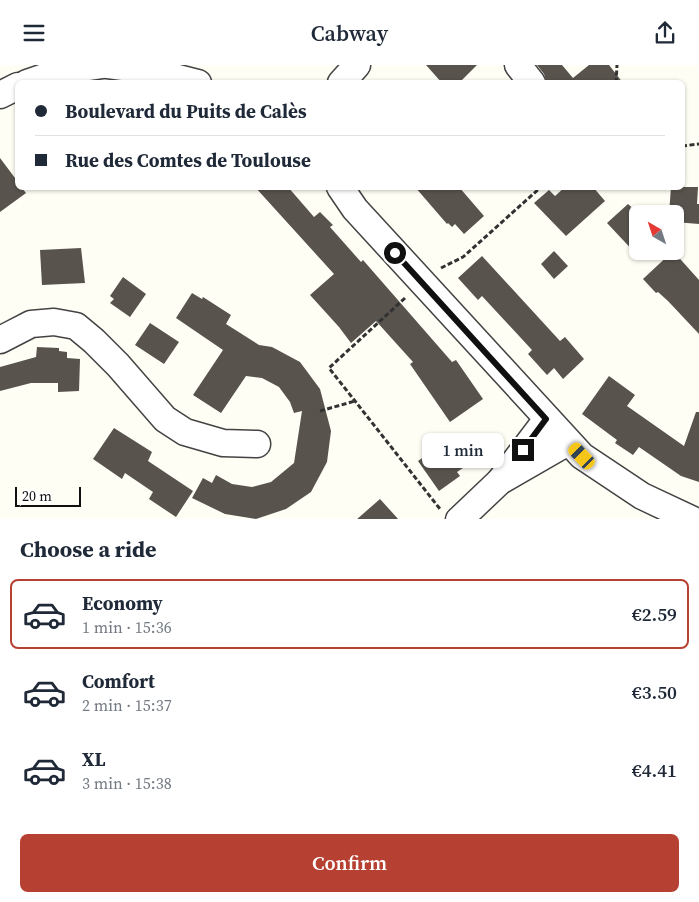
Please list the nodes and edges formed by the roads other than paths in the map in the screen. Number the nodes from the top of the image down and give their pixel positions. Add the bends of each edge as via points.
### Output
1 (103, 65) edge
2 (108, 65) edge
3 (357, 65) edge
4 (518, 65) edge
5 (147, 68) edge
6 (36, 80) edge
7 (188, 80) edge
8 (344, 80) edge
9 (530, 80) edge
10 (15, 88) edge
11 (0, 95) edge
12 (342, 190) edge
13 (0, 340) edge
14 (546, 419) junction
15 (568, 442) junction
16 (257, 444) dead end
17 (500, 481) junction
18 (457, 517) edge
19 (693, 519) edge

1 - 6 street via 62,71
2 - 5 street
3 - 8 street
4 - 9 street
5 - 7 street
10 - 11 street
12 - 14 street via 355,209
13 - 16 street via 31,324 54,322 76,326 118,365 165,419 184,432 223,443
14 - 15 street
14 - 17 street
15 - 17 street
15 - 19 street via 582,456 642,496
17 - 18 street

